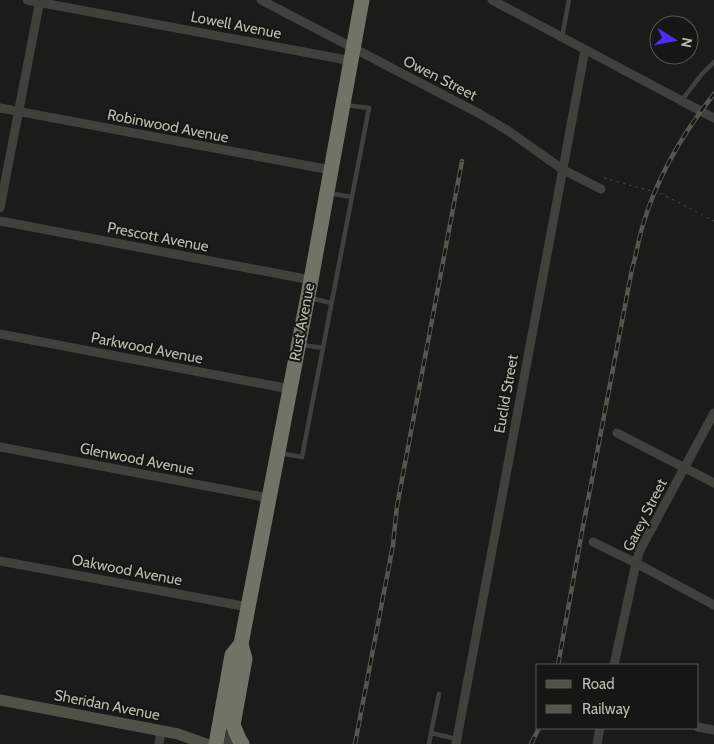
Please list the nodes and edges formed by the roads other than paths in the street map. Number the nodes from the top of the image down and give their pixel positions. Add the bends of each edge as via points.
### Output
1 (27, 0) edge
2 (262, 0) edge
3 (362, 0) edge
4 (492, 0) edge
5 (569, 0) edge
6 (40, 1) edge
7 (562, 38) junction
8 (585, 50) junction
9 (353, 55) junction
10 (714, 62) edge
11 (682, 100) junction
12 (343, 105) junction
13 (0, 108) edge
14 (19, 112) junction
15 (714, 118) edge
16 (562, 169) junction
17 (331, 170) junction
18 (601, 189) dead end
19 (327, 193) junction
20 (352, 197) junction
21 (0, 208) edge
22 (0, 221) edge
23 (311, 280) junction
24 (307, 298) junction
25 (331, 303) junction
26 (0, 334) edge
27 (298, 344) junction
28 (322, 348) junction
29 (290, 389) junction
30 (714, 413) edge
31 (617, 433) dead end
32 (0, 447) edge
33 (277, 453) junction
34 (685, 467) junction
35 (714, 483) edge
36 (269, 498) junction
37 (593, 542) dead end
38 (0, 561) edge
39 (636, 563) junction
40 (714, 605) edge
41 (248, 607) junction
42 (241, 644) junction
43 (614, 664) edge
44 (439, 694) dead end
45 (0, 700) edge
46 (233, 725) junction
47 (699, 726) edge
48 (600, 729) edge
49 (714, 730) edge
50 (161, 731) junction
51 (431, 733) junction
52 (456, 741) edge
53 (159, 744) edge
54 (206, 744) edge
55 (216, 744) edge
56 (228, 744) edge
57 (242, 744) edge
58 (429, 744) edge
59 (597, 744) edge

1 - 6 street, Lowell Avenue
2 - 9 street, Owen Street
3 - 9 highway, Rust Avenue
4 - 7 street
5 - 7 lane
6 - 9 street, Lowell Avenue
6 - 14 street
7 - 8 street
8 - 11 street
8 - 16 street, Euclid Street
9 - 12 highway, Rust Avenue
9 - 16 street, Owen Street via 480,114
10 - 11 lane
11 - 15 street
12 - 17 highway, Rust Avenue
12 - 20 lane via 369,108
13 - 14 street, Robinwood Avenue
14 - 17 street, Robinwood Avenue
14 - 21 street
16 - 18 street, Owen Street
16 - 52 street, Euclid Street
17 - 19 highway, Rust Avenue
19 - 20 lane
19 - 23 highway, Rust Avenue
20 - 25 lane
22 - 23 street, Prescott Avenue
23 - 24 highway, Rust Avenue
24 - 25 lane
24 - 27 highway, Rust Avenue
25 - 28 lane
26 - 29 street, Parkwood Avenue
27 - 28 lane
27 - 29 highway, Rust Avenue
28 - 33 lane via 302,457
29 - 33 highway, Rust Avenue
30 - 34 street, Garey Street
31 - 34 street
32 - 36 street, Glenwood Avenue
33 - 36 highway, Rust Avenue
34 - 35 street
34 - 39 street, Garey Street
36 - 41 highway, Rust Avenue
37 - 39 street
38 - 41 street, Oakwood Avenue
39 - 40 street
39 - 43 street, Garey Street
41 - 42 highway, Rust Avenue
42 - 46 highway, Rust Avenue via 245,659
42 - 55 highway, Rust Avenue via 232,655
44 - 51 lane
45 - 50 street, Sheridan Avenue
46 - 56 street, Rust Avenue
46 - 57 highway
47 - 49 street
48 - 59 street
50 - 53 street
50 - 54 street, Sheridan Avenue
51 - 52 lane
51 - 58 lane

